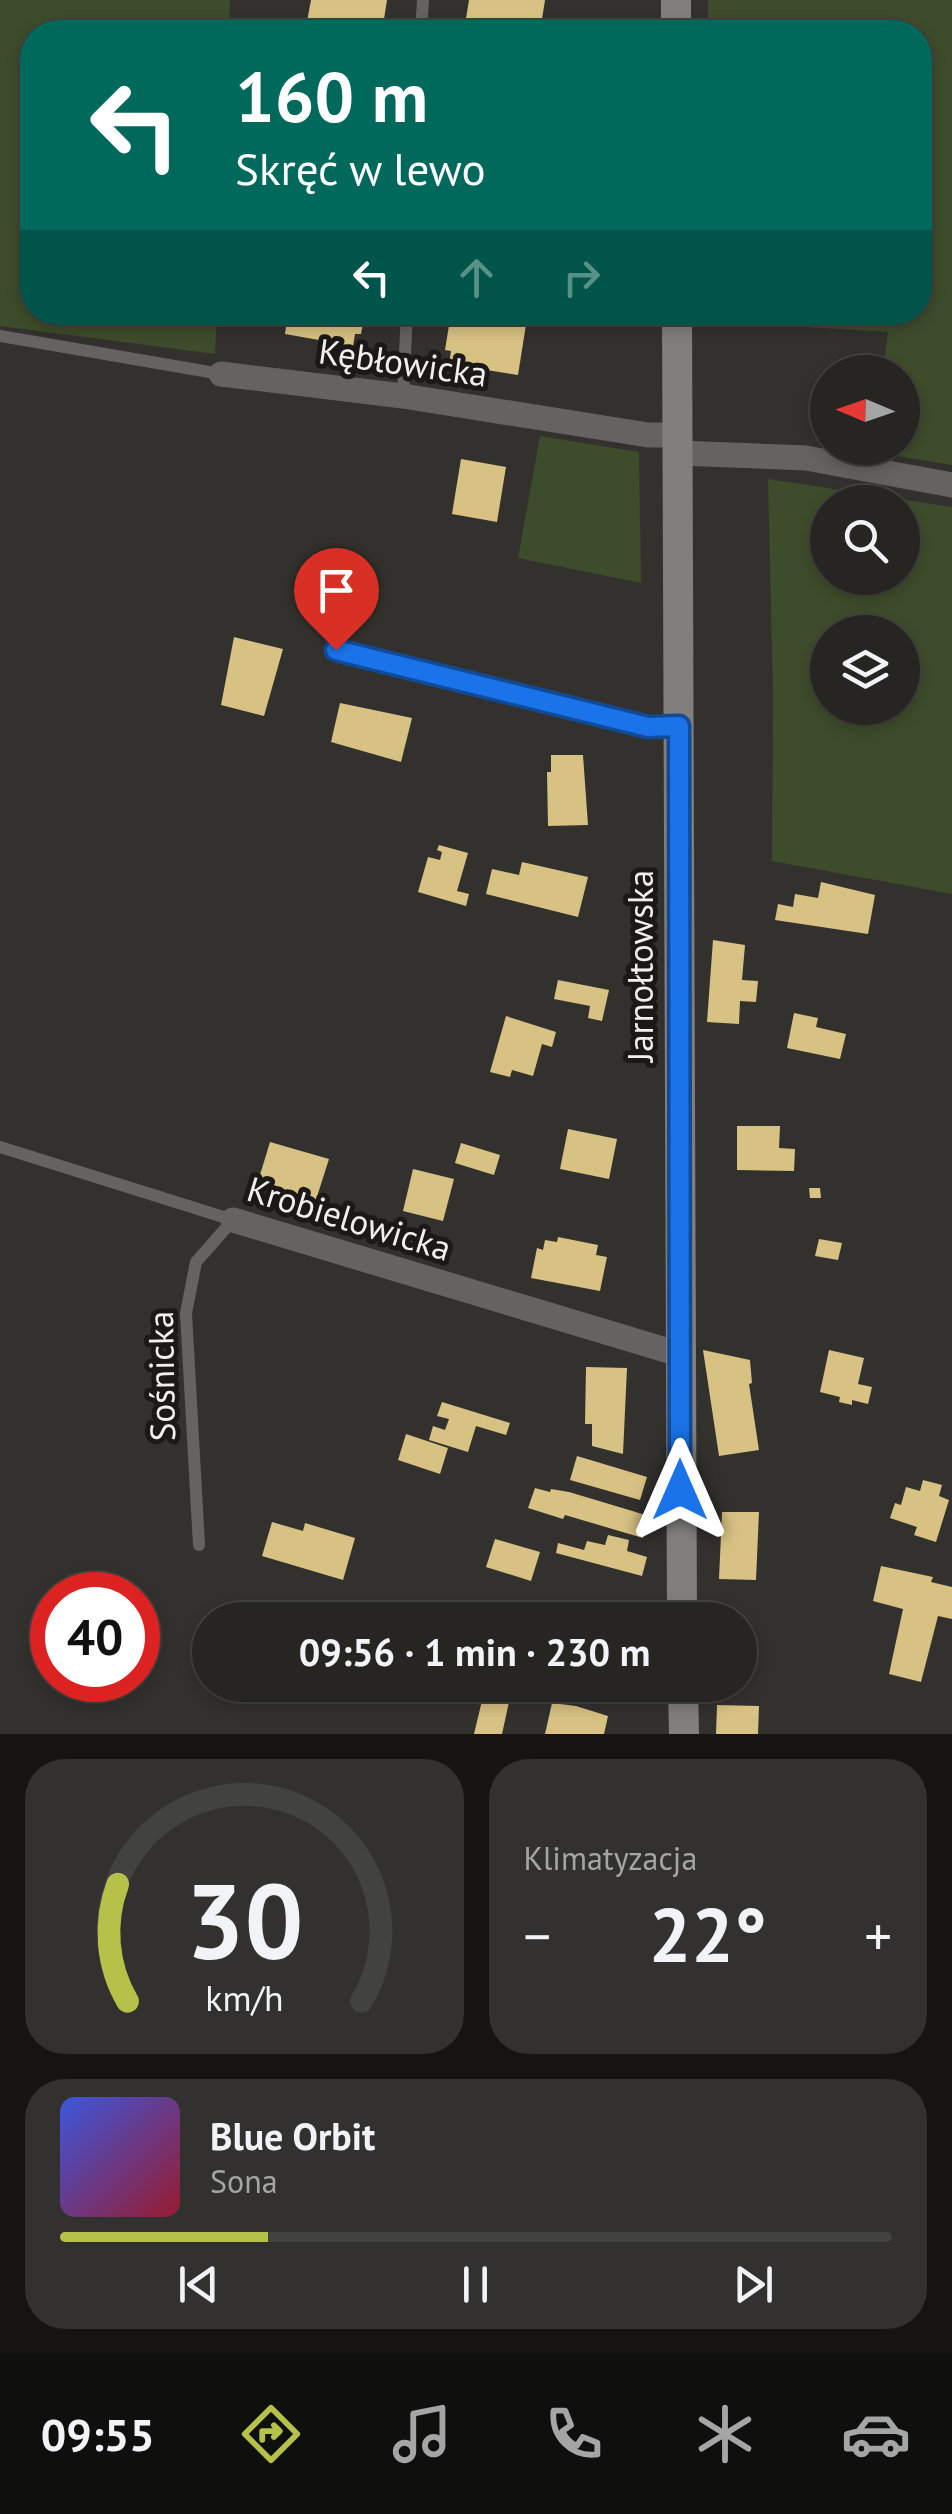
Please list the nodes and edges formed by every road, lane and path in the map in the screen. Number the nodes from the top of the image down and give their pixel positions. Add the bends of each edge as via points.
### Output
1 (406, 325) edge
2 (677, 325) edge
3 (0, 336) edge
4 (221, 374) joint
5 (403, 396) junction
6 (678, 444) junction
7 (952, 485) edge
8 (336, 650) dead end
9 (679, 726) junction
10 (0, 1147) edge
11 (233, 1220) junction
12 (680, 1354) junction
13 (199, 1545) dead end
14 (682, 1602) edge
15 (683, 1702) edge
16 (684, 1734) edge

1 - 5 lane
2 - 6 street, Jarnołtowska
3 - 4 lane, Kębłowicka
4 - 5 street, Kębłowicka
5 - 6 street, Kębłowicka
6 - 7 street, Kębłowicka via 806,458
6 - 9 street, Jarnołtowska
8 - 9 lane via 648,727
9 - 12 street, Jarnołtowska
10 - 11 lane, Krobielowicka
11 - 12 street, Krobielowicka
11 - 13 lane, Sośnicka via 196,1262 186,1313
12 - 14 street, Jarnołtowska
15 - 16 street

